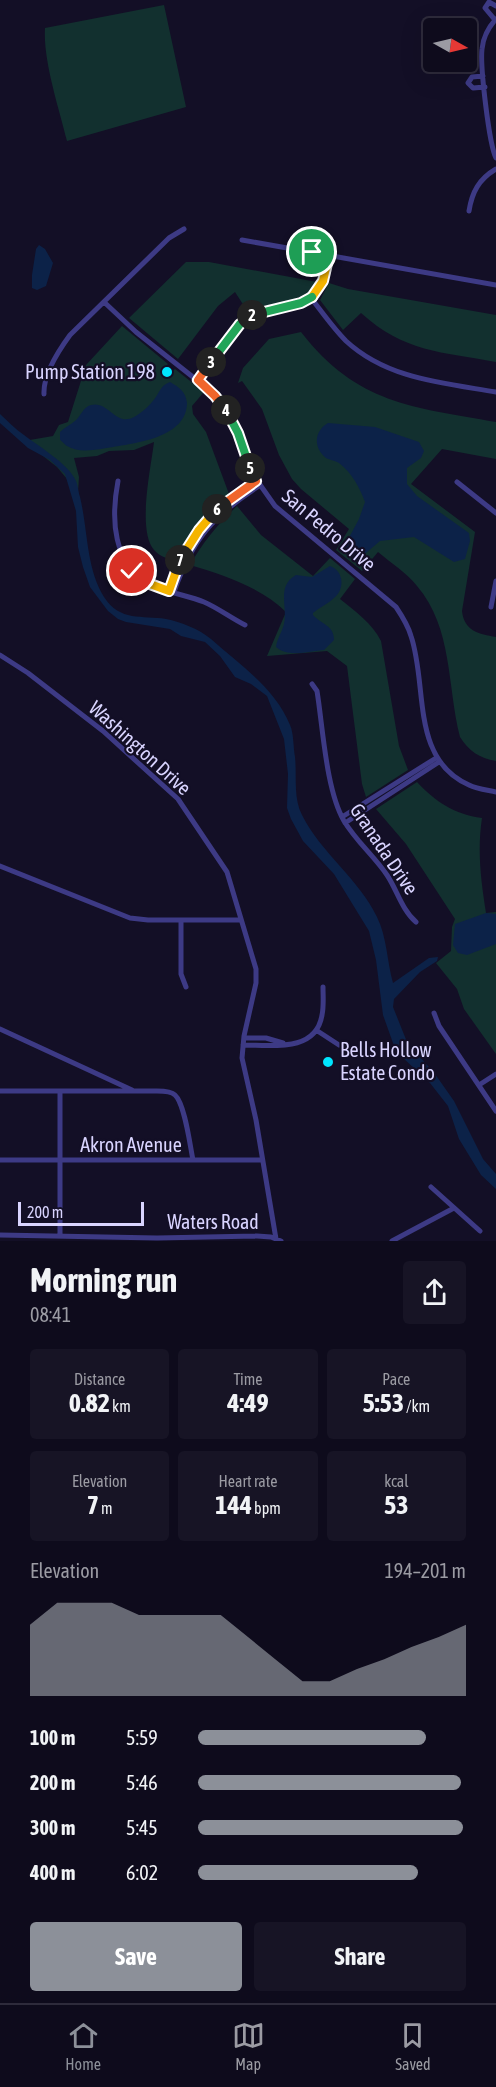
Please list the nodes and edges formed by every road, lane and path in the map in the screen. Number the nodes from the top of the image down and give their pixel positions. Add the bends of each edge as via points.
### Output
1 (496, 6) edge
2 (496, 20) edge
3 (483, 76) junction
4 (485, 87) junction
5 (496, 158) edge
6 (496, 169) edge
7 (469, 211) dead end
8 (184, 229) dead end
9 (242, 240) dead end
10 (329, 255) junction
11 (496, 285) edge
12 (311, 298) junction
13 (104, 302) junction
14 (198, 380) junction
15 (496, 392) edge
16 (44, 394) dead end
17 (118, 481) dead end
18 (457, 482) dead end
19 (258, 483) junction
20 (496, 512) edge
21 (496, 580) edge
22 (171, 591) junction
23 (491, 607) dead end
24 (245, 625) dead end
25 (0, 655) edge
26 (312, 684) dead end
27 (438, 760) junction
28 (496, 792) edge
29 (344, 820) junction
30 (0, 866) edge
31 (181, 920) junction
32 (240, 920) junction
33 (416, 922) dead end
34 (186, 987) dead end
35 (323, 987) dead end
36 (434, 1013) dead end
37 (0, 1029) edge
38 (316, 1030) junction
39 (244, 1042) junction
40 (339, 1045) dead end
41 (496, 1074) edge
42 (479, 1085) junction
43 (0, 1090) edge
44 (60, 1091) junction
45 (133, 1091) junction
46 (496, 1111) edge
47 (0, 1160) edge
48 (60, 1160) junction
49 (193, 1160) junction
50 (261, 1160) junction
51 (431, 1187) dead end
52 (454, 1208) junction
53 (480, 1231) dead end
54 (0, 1235) edge
55 (60, 1235) junction
56 (20, 1238) edge
57 (202, 1239) edge
58 (278, 1240) edge
59 (392, 1241) edge

1 - 2 street via 489,2 485,8
2 - 3 street via 482,46
3 - 4 street
3 - 4 street via 470,78 468,83 473,88
4 - 5 street via 490,143
6 - 7 street via 474,190
8 - 13 street via 169,238
9 - 10 street
10 - 11 street
10 - 12 street via 323,281
12 - 14 street via 245,319
12 - 15 street via 340,334 379,364 415,378
13 - 14 street, San Pedro Drive via 151,345
13 - 16 street via 64,342 46,380
14 - 19 street, San Pedro Drive via 230,417
17 - 22 street via 115,519 123,558 143,580
18 - 20 street
19 - 22 street via 211,524
19 - 27 street, San Pedro Drive via 283,513 392,603 402,616 413,641 427,734
21 - 23 street
22 - 24 street via 206,603
25 - 32 street, Washington Drive via 103,731 176,796 227,872
26 - 29 street, Granada Drive via 317,691 333,795
27 - 28 street via 466,784
27 - 29 street
29 - 33 street, Granada Drive via 381,866
30 - 31 street via 130,918
31 - 32 street
31 - 34 street via 181,974
32 - 39 street, Washington Drive via 257,976
35 - 38 street via 323,1014
36 - 42 street
37 - 45 street
38 - 39 street via 303,1041 288,1045
38 - 40 street
39 - 50 street, Washington Drive via 244,1066
41 - 42 street
42 - 46 street
43 - 44 street
44 - 45 street
44 - 48 street
45 - 49 street via 177,1096
47 - 48 street, Akron Avenue
48 - 49 street, Akron Avenue
48 - 55 street
49 - 50 street, Akron Avenue
50 - 58 street, Washington Drive
51 - 52 street
52 - 53 street
52 - 59 street
54 - 56 street, Waters Road
55 - 56 street, Waters Road
55 - 57 street, Waters Road
57 - 58 street, Waters Road via 257,1236

